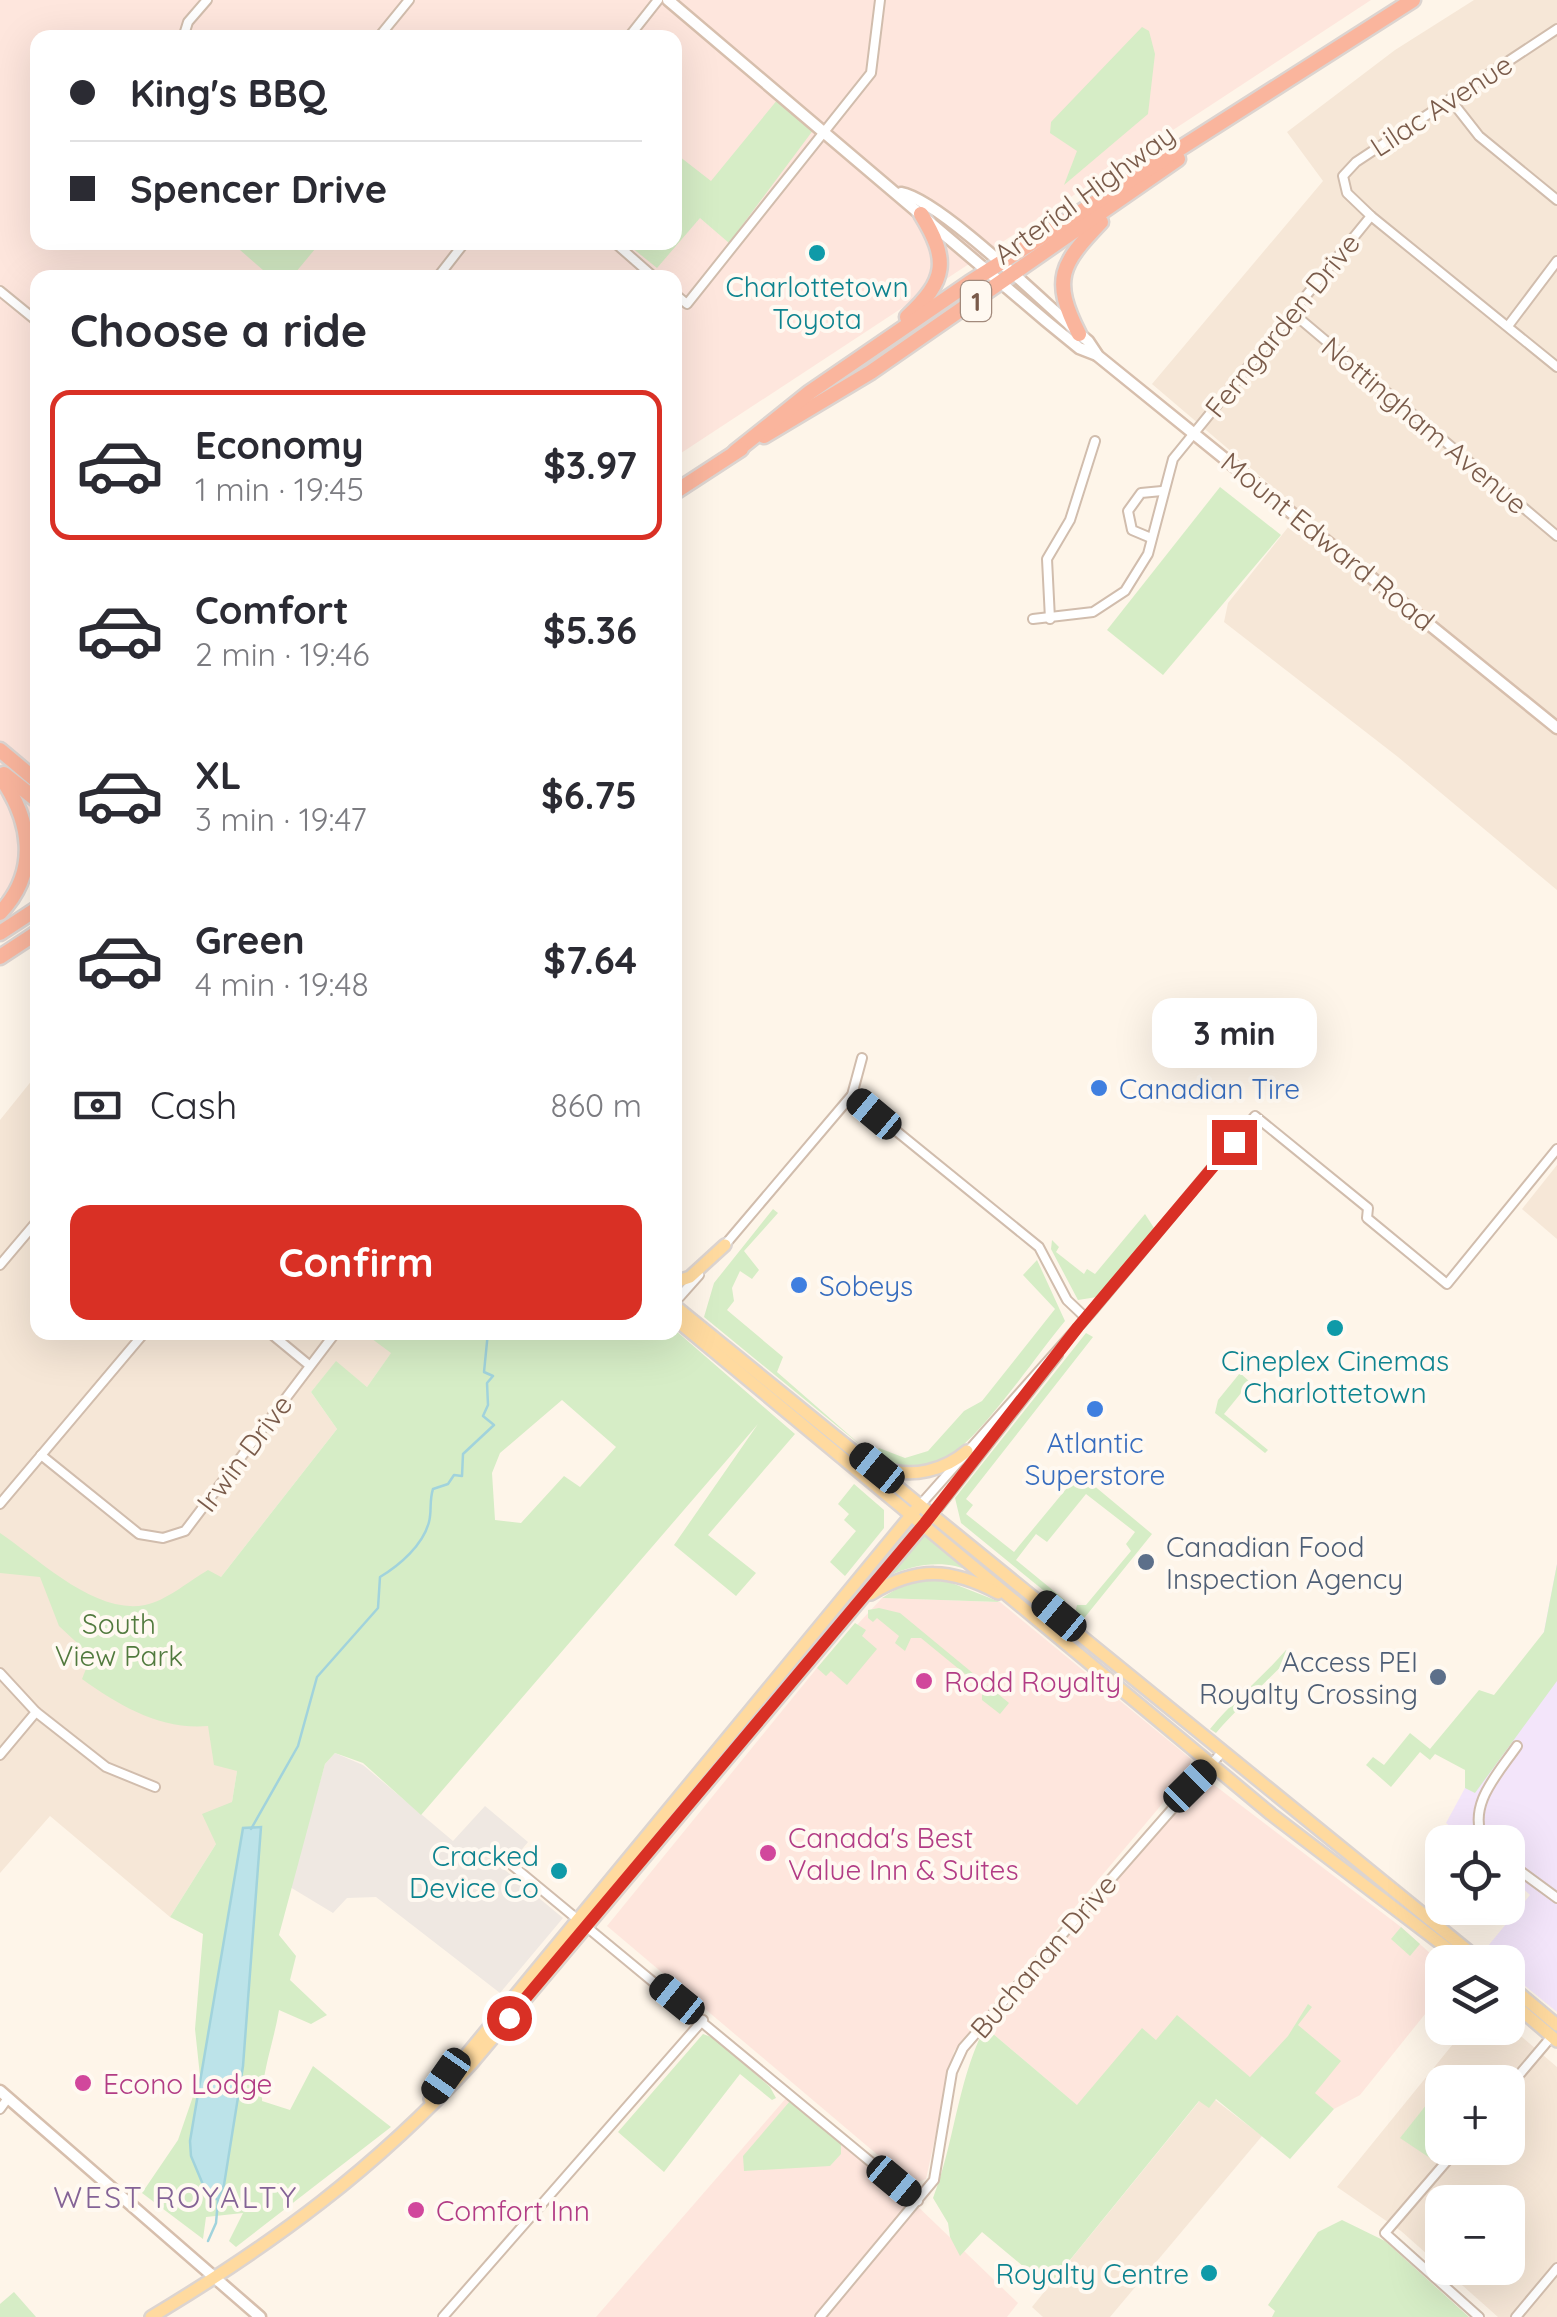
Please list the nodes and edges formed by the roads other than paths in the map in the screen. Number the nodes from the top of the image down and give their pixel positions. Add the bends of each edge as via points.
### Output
1 (207, 0) edge
2 (409, 0) edge
3 (658, 0) edge
4 (668, 0) edge
5 (880, 0) edge
6 (1413, 0) edge
7 (1557, 29) edge
8 (186, 30) edge
9 (385, 30) edge
10 (634, 30) edge
11 (1450, 99) junction
12 (825, 130) junction
13 (1207, 135) junction
14 (901, 193) junction
15 (1128, 196) junction
16 (1557, 200) edge
17 (921, 214) junction
18 (1371, 216) junction
19 (623, 250) edge
20 (1557, 262) edge
21 (994, 268) junction
22 (647, 270) edge
23 (1008, 280) junction
24 (0, 292) edge
25 (682, 300) edge
26 (1294, 314) junction
27 (30, 316) edge
28 (1508, 326) junction
29 (1079, 334) junction
30 (873, 349) junction
31 (1098, 356) junction
32 (1557, 367) edge
33 (1194, 433) junction
34 (1096, 441) dead end
35 (735, 452) junction
36 (682, 487) edge
37 (1162, 490) junction
38 (1557, 536) edge
39 (1152, 538) junction
40 (1032, 619) dead end
41 (1050, 619) junction
42 (1557, 728) edge
43 (3, 764) edge
44 (30, 776) edge
45 (30, 793) edge
46 (0, 913) edge
47 (30, 913) edge
48 (0, 933) edge
49 (30, 937) edge
50 (30, 945) edge
51 (0, 957) edge
52 (0, 966) edge
53 (862, 1058) dead end
54 (852, 1095) junction
55 (1557, 1149) edge
56 (30, 1229) edge
57 (725, 1244) junction
58 (0, 1265) edge
59 (682, 1279) edge
60 (682, 1296) edge
61 (682, 1310) edge
62 (1086, 1318) junction
63 (682, 1324) edge
64 (1078, 1327) junction
65 (138, 1340) edge
66 (279, 1340) edge
67 (329, 1340) edge
68 (309, 1365) junction
69 (849, 1445) junction
70 (967, 1451) junction
71 (41, 1455) junction
72 (0, 1504) edge
73 (917, 1508) junction
74 (929, 1518) junction
75 (859, 1602) junction
76 (1020, 1604) junction
77 (0, 1673) edge
78 (36, 1712) junction
79 (1517, 1746) dead end
80 (1222, 1751) junction
81 (0, 1755) edge
82 (1212, 1763) junction
83 (155, 1787) dead end
84 (1479, 1825) edge
85 (513, 1866) dead end
86 (1525, 1874) edge
87 (1557, 1898) edge
88 (582, 1920) junction
89 (1443, 1945) edge
90 (1461, 1945) edge
91 (1525, 2002) edge
92 (1525, 2012) edge
93 (703, 2020) junction
94 (1555, 2034) edge
95 (1525, 2068) edge
96 (4, 2095) edge
97 (0, 2109) edge
98 (1444, 2165) edge
99 (918, 2202) junction
100 (1557, 2268) edge
101 (215, 2278) junction
102 (151, 2317) edge
103 (260, 2317) edge
104 (444, 2317) edge
105 (820, 2317) edge
106 (1479, 2317) edge
107 (1516, 2317) edge

1 - 8 street
2 - 9 street
3 - 10 street
4 - 12 street, Mount Edward Road
5 - 12 street via 870,73
6 - 13 highway, Arterial Highway / 1
7 - 11 street, Lilac Avenue
11 - 16 street via 1479,136
11 - 18 street, Lilac Avenue via 1343,176 1347,193
12 - 14 street, Mount Edward Road
12 - 25 street via 687,304
13 - 15 highway, Arterial Highway / 1
13 - 21 highway, Arterial Highway / 1
14 - 17 street, Mount Edward Road
14 - 21 street, Mount Edward Road via 914,195
15 - 23 highway, Arterial Highway / 1
15 - 29 highway via 1066,261 1062,294
17 - 21 street, Mount Edward Road
17 - 30 highway via 939,252 936,287
18 - 26 street, Ferngarden Drive
18 - 28 street
19 - 22 street
20 - 28 street
21 - 23 street, Mount Edward Road
21 - 30 highway, Arterial Highway / 1
23 - 29 street, Mount Edward Road
23 - 31 street, Mount Edward Road via 1079,348
23 - 35 highway, Arterial Highway / 1 via 872,372
24 - 27 street
26 - 33 street, Ferngarden Drive
26 - 38 street, Nottingham Avenue
28 - 32 street
29 - 31 street, Mount Edward Road
30 - 35 highway, Arterial Highway / 1
31 - 33 street, Mount Edward Road
33 - 37 street, Ferngarden Drive via 1170,464
33 - 42 street, Mount Edward Road
34 - 41 street via 1070,520 1047,559
35 - 36 highway, Arterial Highway / 1
37 - 39 street
37 - 39 street via 1141,493 1128,510 1132,530
39 - 41 street via 1125,591 1093,612
40 - 41 street
43 - 44 highway
43 - 45 highway
43 - 46 highway via 28,848 26,871
47 - 48 highway
49 - 51 highway
50 - 52 highway
53 - 54 street
54 - 57 street
54 - 62 street via 1039,1248 1067,1300
55 - 62 street via 1447,1284 1367,1218 1368,1208 1255,1116
56 - 58 street
57 - 59 main road
57 - 60 street
61 - 69 main road
62 - 64 street
63 - 73 main road
64 - 70 street
64 - 74 street
65 - 71 street
66 - 68 street
67 - 68 street, Irwin Drive
68 - 71 street, Irwin Drive via 185,1531 163,1538 139,1534
69 - 70 main road via 897,1473 945,1466
69 - 73 main road
70 - 73 street
71 - 72 street
73 - 74 main road
73 - 88 main road
74 - 75 main road
74 - 76 main road
74 - 80 main road
75 - 76 main road via 904,1576 942,1572
75 - 88 main road
76 - 82 main road
77 - 78 street
78 - 81 street
78 - 83 street via 106,1767
79 - 84 street via 1480,1803
80 - 82 street, Buchanan Drive
80 - 90 main road
82 - 89 main road
82 - 99 street, Buchanan Drive via 963,2048 952,2072 934,2180
85 - 88 street
86 - 87 street
88 - 93 street
88 - 101 main road via 455,2065 408,2131 354,2180
91 - 94 main road
92 - 94 main road
93 - 99 street
93 - 104 street
94 - 95 street
96 - 97 street
96 - 101 street
98 - 106 street via 1385,2234
99 - 105 street, Buchanan Drive
100 - 107 street
101 - 102 main road
101 - 103 street

